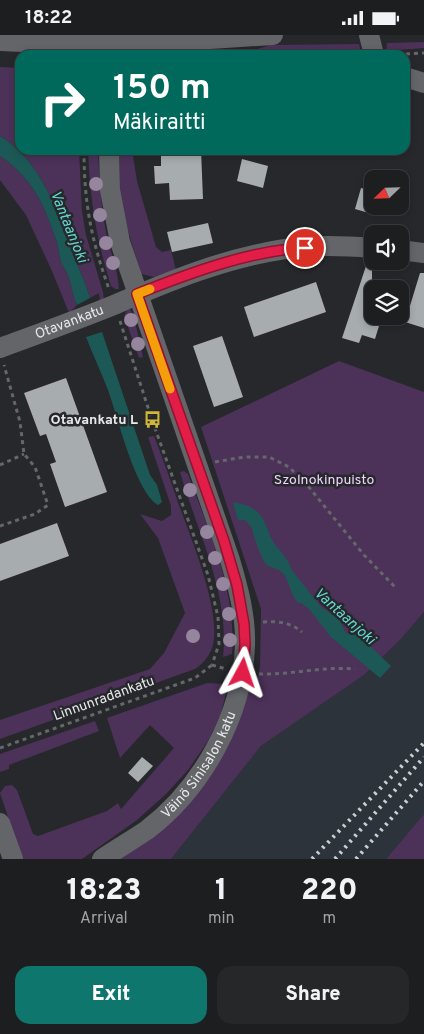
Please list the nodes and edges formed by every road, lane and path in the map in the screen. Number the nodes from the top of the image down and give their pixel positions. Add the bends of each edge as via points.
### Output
1 (273, 35) edge
2 (369, 35) edge
3 (0, 41) edge
4 (109, 45) edge
5 (373, 50) edge
6 (424, 53) edge
7 (410, 54) edge
8 (410, 79) edge
9 (424, 83) edge
10 (84, 155) edge
11 (109, 155) edge
12 (364, 248) edge
13 (409, 252) edge
14 (424, 253) edge
15 (137, 294) junction
16 (114, 305) junction
17 (1, 355) edge
18 (24, 455) junction
19 (0, 465) edge
20 (198, 468) junction
21 (0, 526) edge
22 (395, 587) dead end
23 (244, 624) junction
24 (302, 632) dead end
25 (355, 669) dead end
26 (243, 673) junction
27 (0, 748) edge
28 (0, 823) edge
29 (13, 859) edge
30 (102, 859) edge

1 - 4 street
2 - 5 street
3 - 4 street
6 - 7 path
8 - 9 street
10 - 16 path via 84,186 90,227
11 - 15 street, Väinö Sinisalon katu via 114,217
12 - 15 street, Otavankatu via 285,249 232,261
13 - 14 street
15 - 16 street, Otavankatu
15 - 20 street, Väinö Sinisalon katu
16 - 17 street, Otavankatu
16 - 27 path, Linnunradankatu via 208,575 218,617 219,644 212,665 195,678
17 - 18 path via 20,423
18 - 19 path
18 - 21 path via 35,467 48,505 35,514
20 - 22 path via 244,457 269,457 289,467
20 - 23 street, Väinö Sinisalon katu via 230,559
23 - 24 path via 275,621 296,626
23 - 26 street, Väinö Sinisalon katu
25 - 26 path
26 - 30 street, Väinö Sinisalon katu via 234,708 216,748 196,778 172,808 147,830
28 - 29 street

